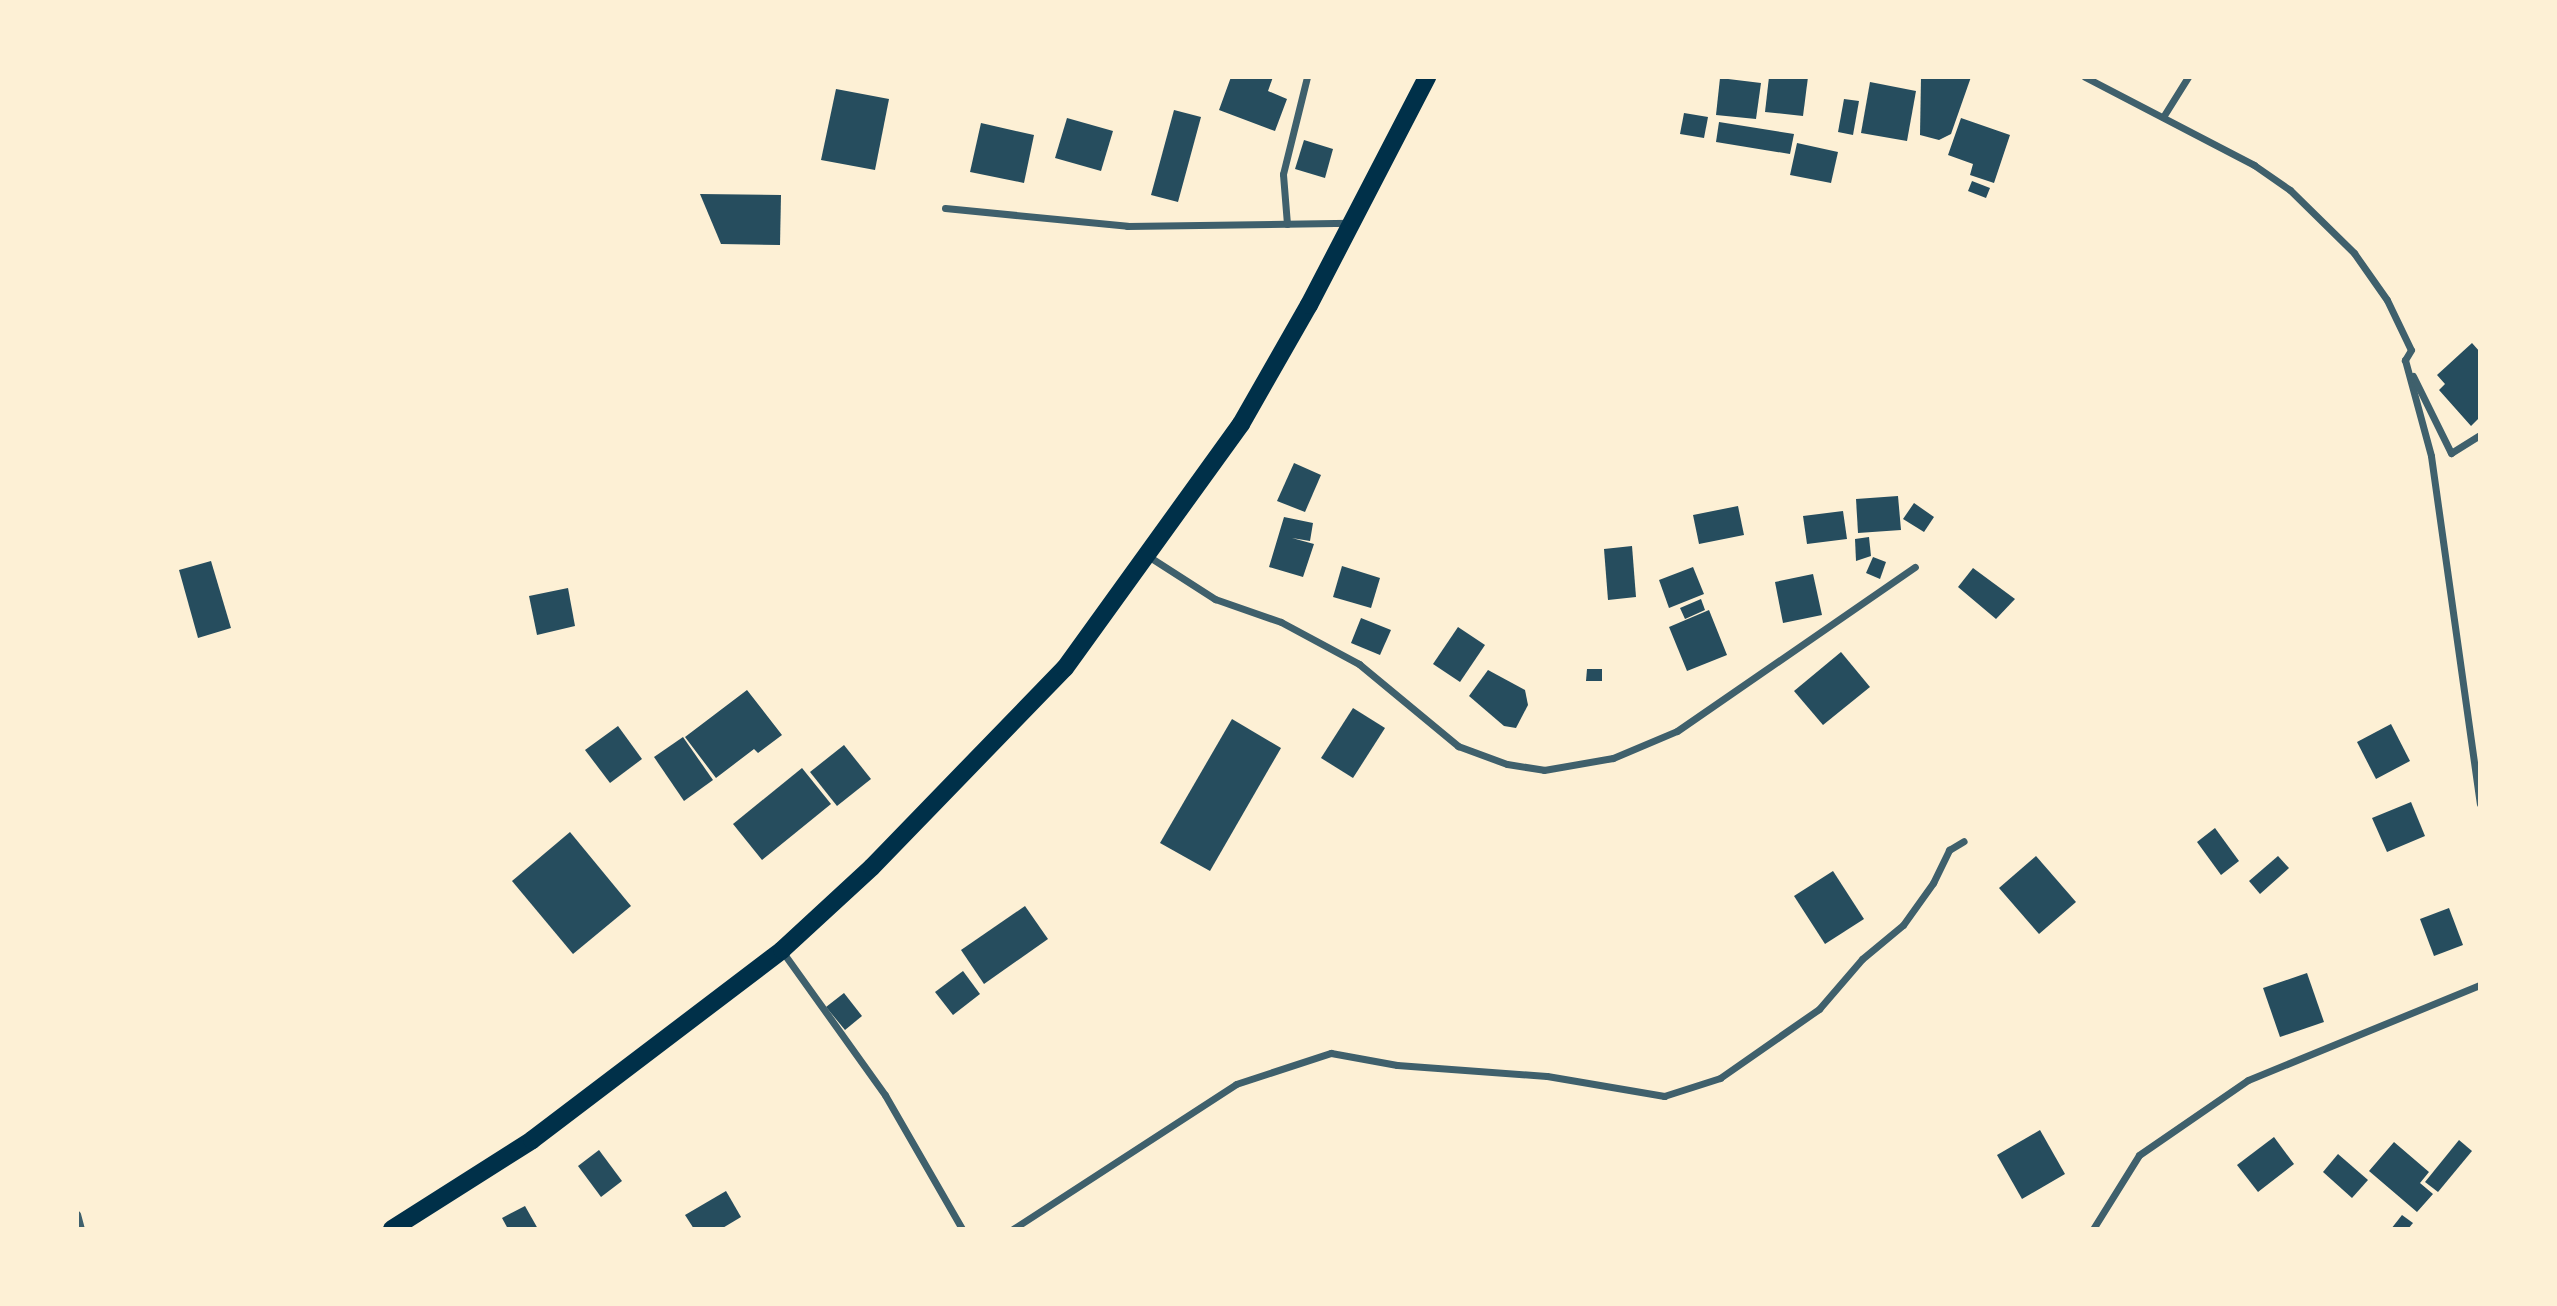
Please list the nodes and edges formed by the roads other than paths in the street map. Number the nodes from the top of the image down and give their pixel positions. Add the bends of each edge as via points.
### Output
1 (1307, 77) edge
2 (1427, 77) edge
3 (2085, 77) edge
4 (2188, 77) edge
5 (2163, 117) junction
6 (945, 208) dead end
7 (1352, 223) junction
8 (1287, 224) junction
9 (2405, 360) junction
10 (2480, 435) edge
11 (1148, 556) junction
12 (1915, 567) dead end
13 (2480, 804) edge
14 (1964, 841) dead end
15 (782, 950) junction
16 (2480, 985) edge
17 (77, 1214) edge
18 (81, 1229) edge
19 (392, 1229) edge
20 (962, 1229) edge
21 (1013, 1229) edge
22 (2092, 1229) edge

1 - 8 street via 1283,174
2 - 7 highway
3 - 5 street
4 - 5 street
5 - 9 street via 2254,165 2324,222 2354,253 2387,300 2410,349
6 - 8 street via 1127,226
7 - 8 street
7 - 11 highway via 1241,424
9 - 10 street via 2451,453
9 - 13 street via 2431,456
11 - 12 street via 1215,598 1281,622 1359,664 1458,747 1507,764 1544,770 1614,758 1677,731
11 - 15 highway via 1065,668 872,867
14 - 21 street via 1949,850 1933,883 1903,925 1862,959 1819,1009 1720,1079 1664,1096 1547,1076 1397,1065 1331,1053 1236,1084
15 - 19 highway via 532,1140
15 - 20 street via 885,1095
16 - 22 street via 2248,1080 2139,1155
17 - 18 street

